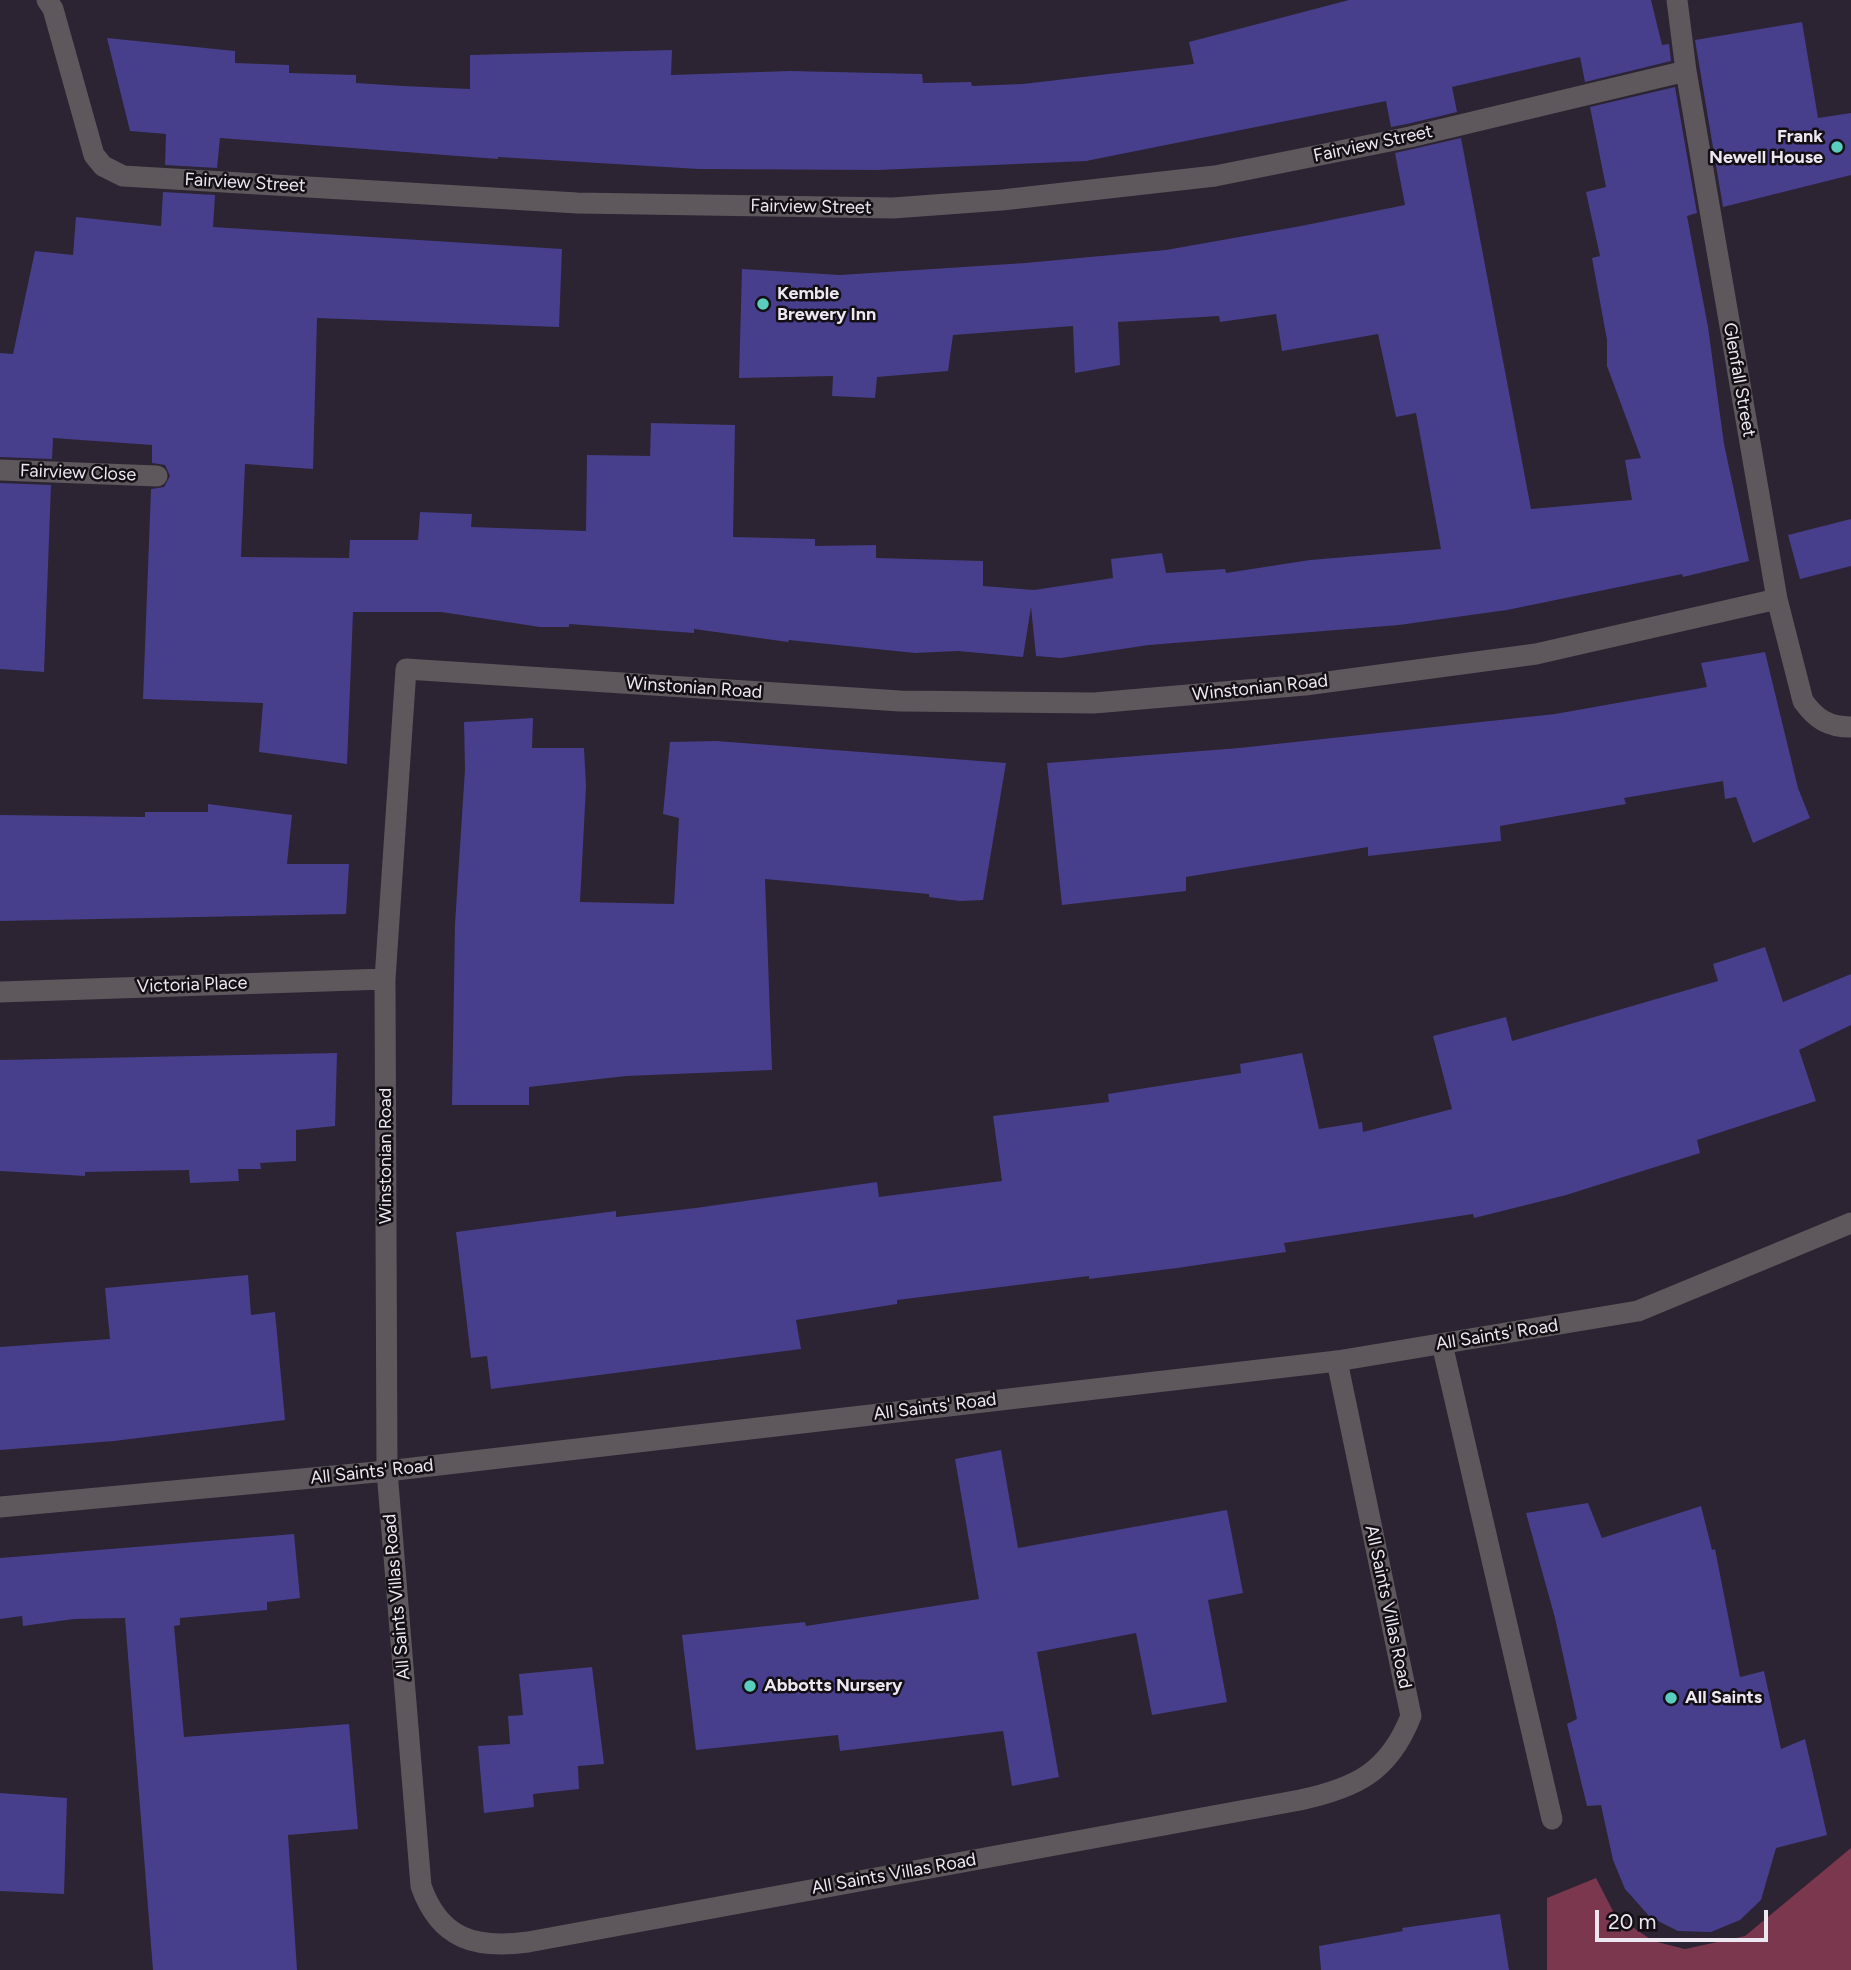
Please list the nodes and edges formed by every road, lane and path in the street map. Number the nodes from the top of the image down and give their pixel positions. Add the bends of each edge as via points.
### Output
1 (47, 0) edge
2 (1676, 0) edge
3 (1686, 71) junction
4 (0, 470) edge
5 (157, 476) dead end
6 (1777, 599) junction
7 (1851, 727) edge
8 (385, 979) junction
9 (0, 992) edge
10 (1851, 1223) edge
11 (1442, 1344) junction
12 (1337, 1361) junction
13 (387, 1471) junction
14 (0, 1507) edge
15 (1552, 1819) dead end

1 - 3 street, Fairview Street via 94,155 122,176 577,204 893,208 1216,176 1410,137
2 - 3 street, Glenfall Street
3 - 6 street, Glenfall Street
4 - 5 street, Fairview Close
6 - 7 street, Glenfall Street via 1803,701 1827,724
6 - 8 street, Winstonian Road via 1536,654 1305,685 1094,703 900,701 406,669
8 - 9 street, Victoria Place
8 - 13 street, Winstonian Road
10 - 11 street, All Saints' Road via 1638,1311
11 - 12 street, All Saints' Road
11 - 15 street
12 - 13 street, All Saints' Road
12 - 13 street, All Saints Villas Road via 1411,1716 1403,1737 1374,1772 1343,1789 1300,1800 507,1944 464,1939 446,1927 429,1908 421,1886
13 - 14 street, All Saints' Road

